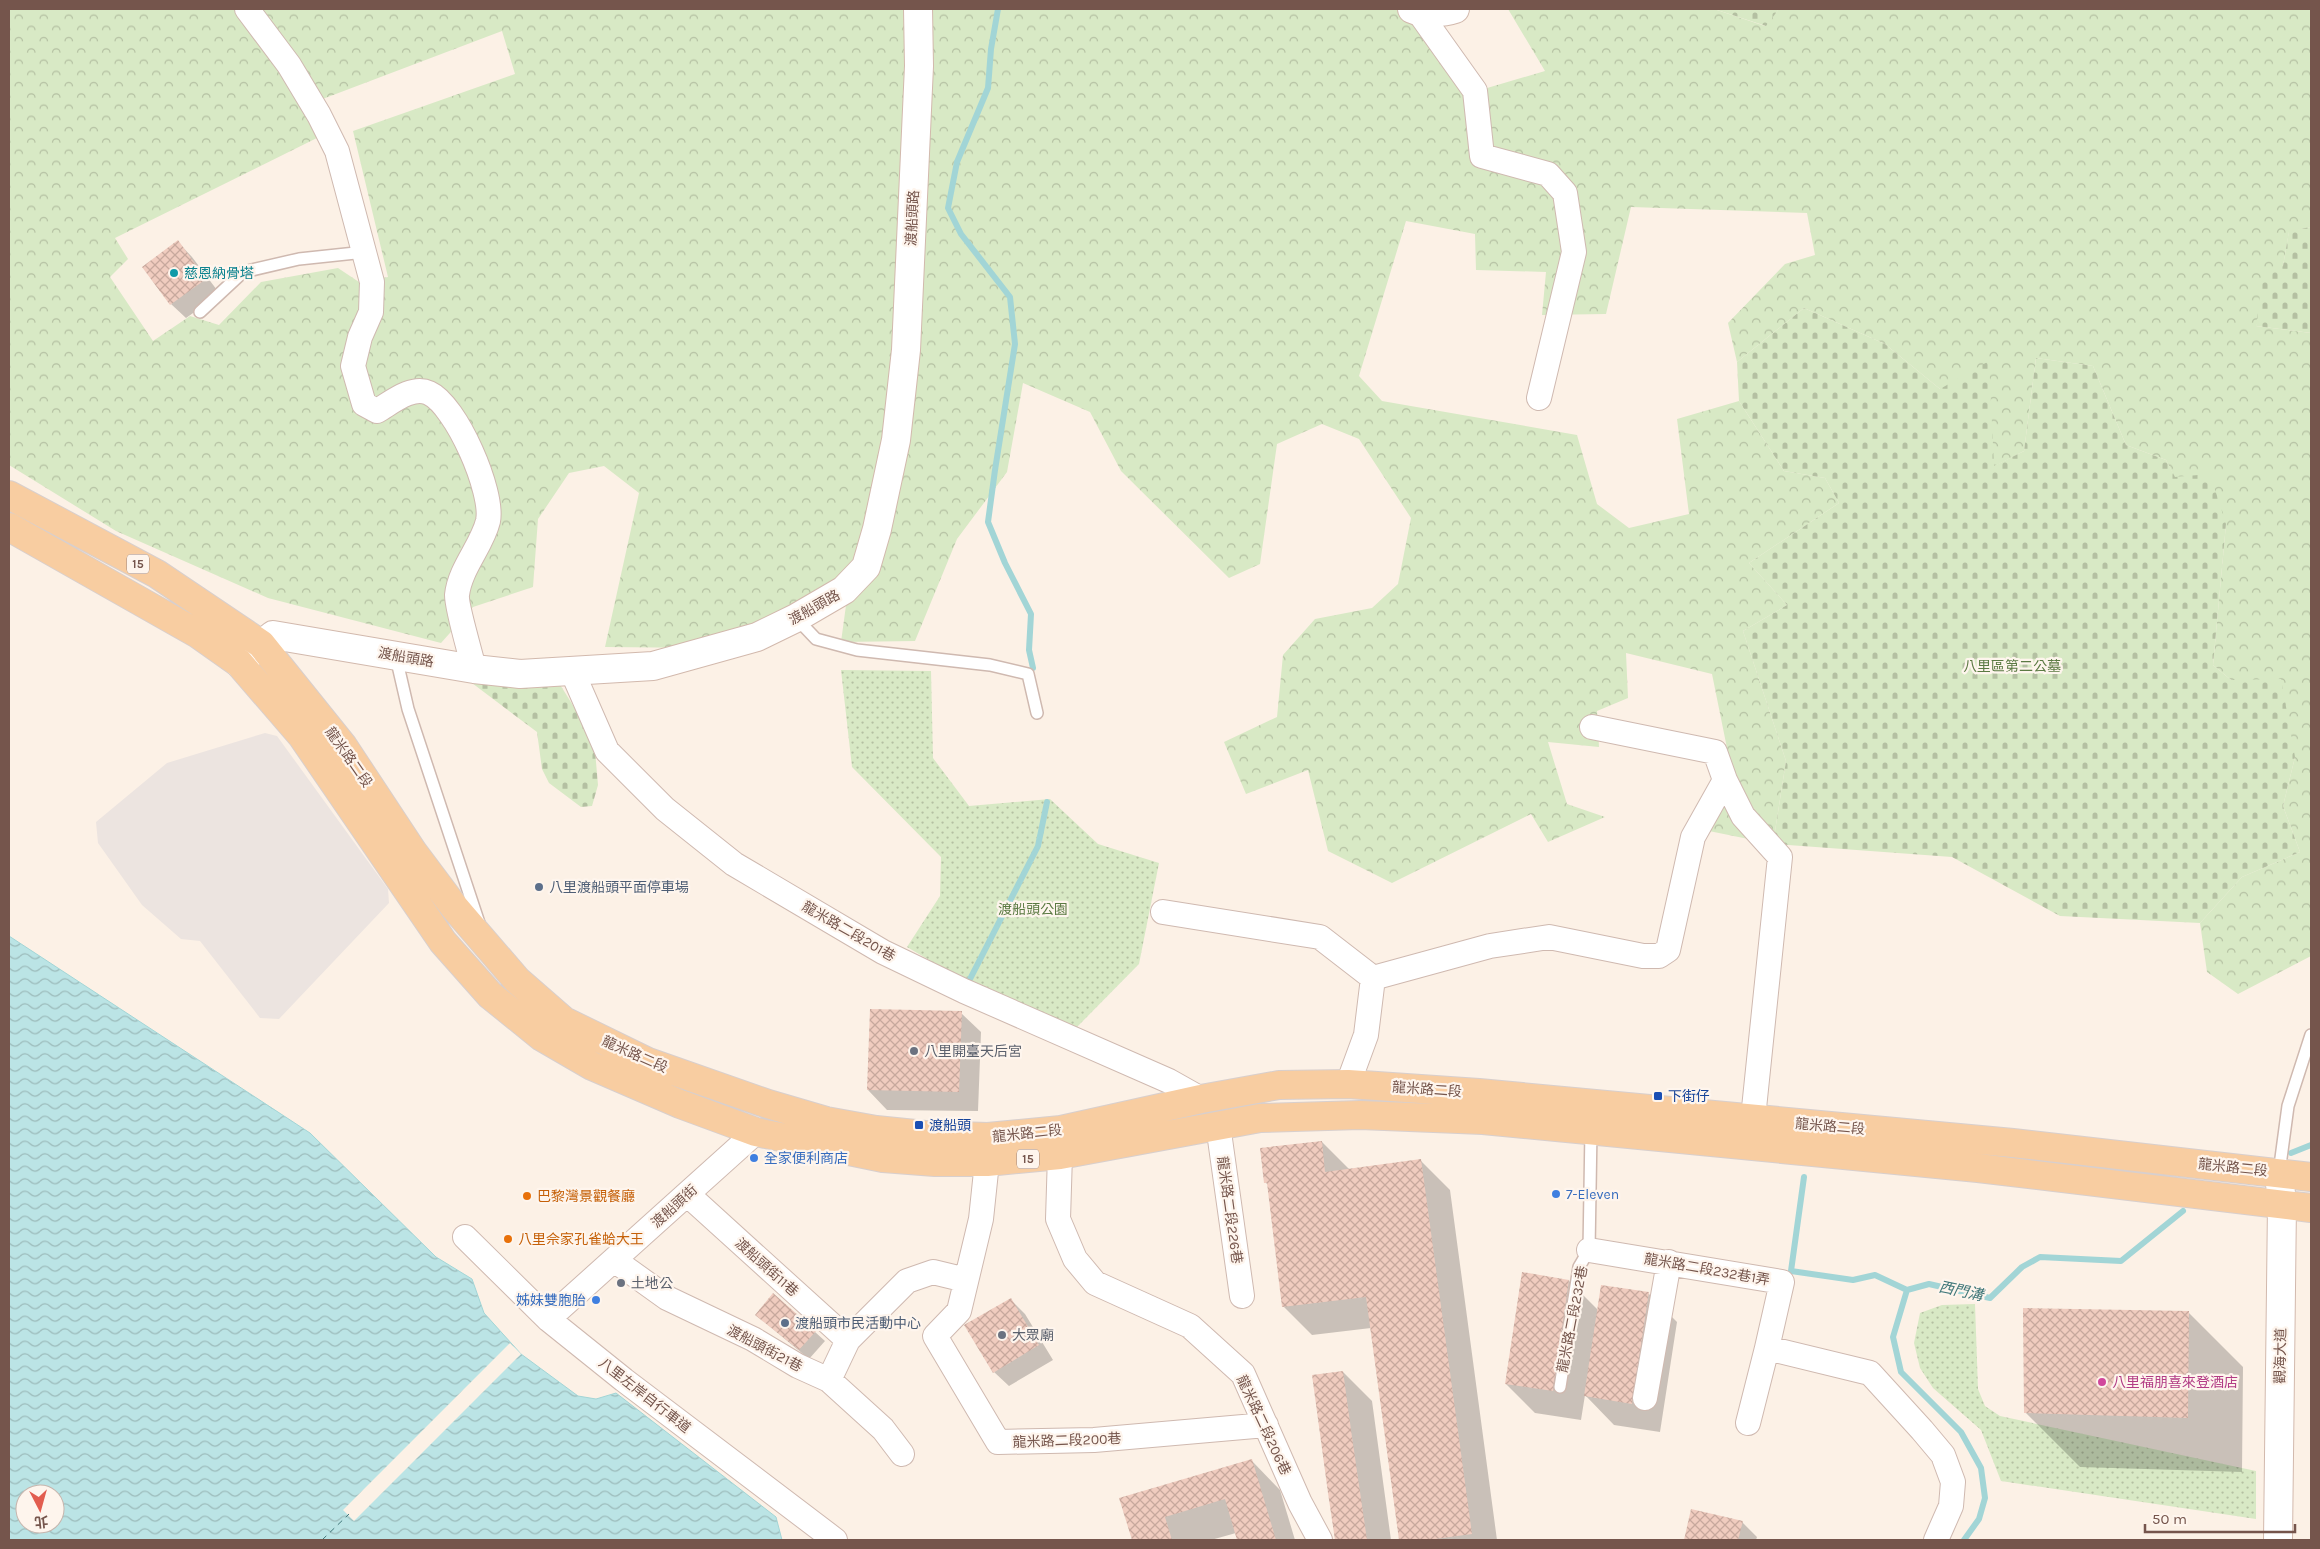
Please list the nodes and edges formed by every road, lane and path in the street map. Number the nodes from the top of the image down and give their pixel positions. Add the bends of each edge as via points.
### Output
1 (247, 9) edge
2 (918, 9) edge
3 (1455, 9) edge
4 (1415, 10) edge
5 (365, 252) junction
6 (200, 312) dead end
7 (1539, 398) dead end
8 (9, 495) edge
9 (9, 527) edge
10 (796, 618) junction
11 (261, 644) junction
12 (395, 655) junction
13 (239, 663) junction
14 (474, 669) junction
15 (572, 671) junction
16 (1037, 713) dead end
17 (1592, 727) dead end
18 (1725, 780) junction
19 (1162, 912) dead end
20 (485, 943) junction
21 (1372, 978) junction
22 (2311, 1035) edge
23 (1348, 1084) junction
24 (1201, 1099) junction
25 (1593, 1117) junction
26 (1753, 1118) junction
27 (1218, 1125) junction
28 (756, 1132) junction
29 (1979, 1140) junction
30 (1060, 1155) junction
31 (987, 1162) junction
32 (1978, 1168) junction
33 (2279, 1172) junction
34 (2311, 1177) edge
35 (687, 1194) junction
36 (2282, 1204) junction
37 (2311, 1208) edge
38 (465, 1237) dead end
39 (1589, 1250) junction
40 (614, 1260) junction
41 (1669, 1262) junction
42 (966, 1280) junction
43 (1242, 1296) dead end
44 (548, 1319) junction
45 (848, 1340) junction
46 (1767, 1348) junction
47 (829, 1380) junction
48 (1560, 1387) dead end
49 (1645, 1398) dead end
50 (1748, 1424) dead end
51 (1266, 1426) junction
52 (902, 1454) dead end
53 (835, 1540) edge
54 (1320, 1540) edge
55 (1936, 1540) edge
56 (2278, 1540) edge

1 - 5 street via 289,65 319,114 333,144
2 - 10 street, 渡船頭路 via 919,66 906,350 896,440 866,567 844,590
3 - 4 street via 1448,12
4 - 7 street via 1476,91 1482,156 1548,174 1564,193 1574,252
5 - 6 lane via 299,259 243,272
5 - 14 street via 372,282 371,312 360,337 353,366 364,404 377,411 413,391 428,393 447,407 452,415 476,461 485,490 488,519 457,596
8 - 11 main road, 龍米路二段 / 15 via 157,574
9 - 13 main road, 龍米路二段 / 15 via 198,634
10 - 15 street, 渡船頭路 via 757,637 653,666
10 - 16 lane via 816,639 858,650 990,665 1028,674
11 - 12 street, 渡船頭路 via 273,635
11 - 13 street, 渡船頭路
11 - 20 main road, 龍米路二段 / 15 via 342,746 413,852
12 - 14 street, 渡船頭路
12 - 20 lane via 408,709
13 - 28 main road, 龍米路二段 / 15 via 302,736 437,934 490,995 542,1037 592,1066
14 - 15 street, 渡船頭路 via 520,674
15 - 24 street, 龍米路二段201巷 via 607,751 665,809 734,864 883,952 964,992 1169,1081
17 - 18 street via 1715,752
18 - 21 street via 1693,837 1668,950 1659,956 1642,956 1549,937 1490,946
18 - 26 street via 1743,816 1780,857
19 - 21 street via 1320,937
20 - 24 main road, 龍米路二段 / 15 via 517,980 564,1021 648,1062 826,1121 926,1135 988,1137 1061,1130
21 - 23 street via 1366,1035
22 - 33 lane via 2288,1106
23 - 24 main road, 龍米路二段 / 15 via 1279,1085
23 - 25 main road, 龍米路二段 / 15
24 - 27 main road
25 - 26 main road, 龍米路二段 / 15
25 - 27 main road, 龍米路二段 / 15 via 1482,1120 1360,1115 1260,1118
25 - 32 main road, 龍米路二段 / 15
25 - 39 lane, 龍米路二段232巷
26 - 29 main road, 龍米路二段 / 15
27 - 30 main road, 龍米路二段 / 15
27 - 43 street, 龍米路二段226巷
28 - 31 main road, 龍米路二段 / 15 via 883,1158
28 - 35 street, 渡船頭街
29 - 32 main road
29 - 33 main road, 龍米路二段 / 15
30 - 31 main road, 龍米路二段 / 15
30 - 51 street, 龍米路二段206巷 via 1058,1219 1075,1259 1095,1283 1190,1326 1243,1374
31 - 42 street, 龍米路二段200巷 via 981,1219
32 - 36 main road, 龍米路二段 / 15
33 - 34 main road, 15
33 - 36 street, 觀海大道
35 - 40 street, 渡船頭街
35 - 45 street, 渡船頭街11巷
36 - 37 main road, 15
36 - 56 street, 觀海大道
38 - 44 street, 八里左岸自行車道
39 - 41 street, 龍米路二段232巷1弄
39 - 48 lane, 龍米路二段232巷 via 1579,1268
40 - 44 street, 渡船頭街
40 - 47 street, 渡船頭街21巷 via 667,1298
41 - 46 street, 龍米路二段232巷1弄 via 1782,1282
41 - 49 street
42 - 45 street via 933,1272 907,1281
42 - 51 street, 龍米路二段200巷 via 959,1311 935,1336 998,1442 1094,1440
44 - 53 street, 八里左岸自行車道
45 - 47 street
46 - 50 street
46 - 55 street via 1870,1373 1922,1430 1943,1455 1953,1482 1951,1506
47 - 52 street, 渡船頭街21巷 via 883,1429
51 - 54 street, 龍米路二段206巷

